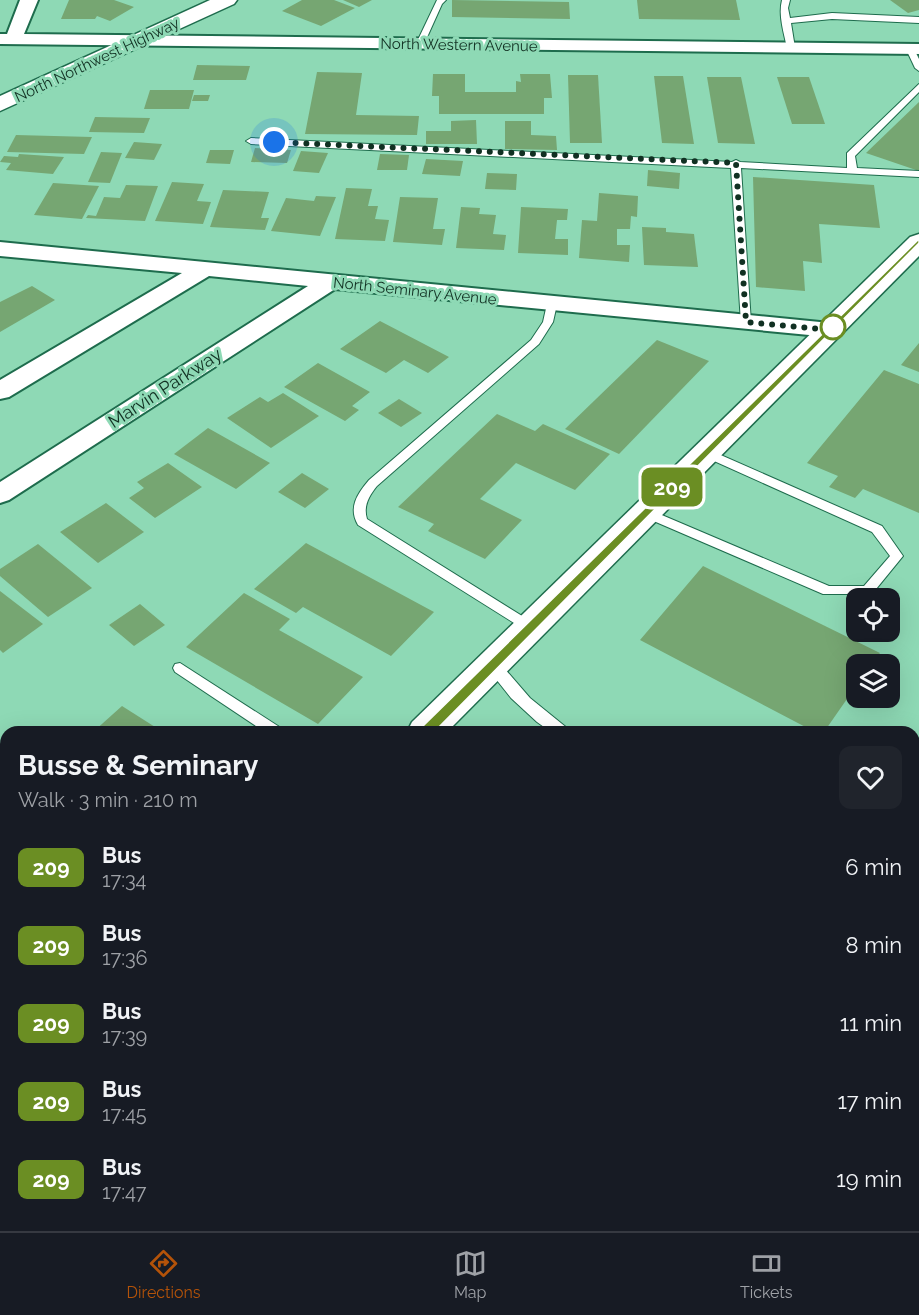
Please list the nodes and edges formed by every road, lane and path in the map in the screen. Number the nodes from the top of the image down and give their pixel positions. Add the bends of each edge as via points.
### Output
1 (29, 0) edge
2 (227, 0) edge
3 (442, 0) edge
4 (786, 0) edge
5 (919, 20) edge
6 (786, 21) junction
7 (6, 39) edge
8 (137, 42) junction
9 (420, 44) junction
10 (791, 48) junction
11 (914, 49) edge
12 (919, 68) edge
13 (919, 87) edge
14 (0, 104) edge
15 (251, 141) dead end
16 (736, 163) junction
17 (852, 170) junction
18 (919, 174) edge
19 (919, 242) edge
20 (0, 249) edge
21 (204, 270) junction
22 (330, 282) junction
23 (552, 304) junction
24 (746, 322) junction
25 (830, 330) junction
26 (0, 391) edge
27 (707, 453) junction
28 (0, 494) edge
29 (646, 513) junction
30 (530, 628) junction
31 (493, 665) junction
32 (180, 668) dead end
33 (267, 726) edge
34 (431, 726) edge
35 (553, 726) edge

1 - 7 street
2 - 8 main road, North Northwest Highway
3 - 9 lane
4 - 6 lane
5 - 6 lane via 832,16
6 - 10 lane
7 - 8 street, North Western Avenue
8 - 9 street, North Western Avenue
8 - 14 main road, North Northwest Highway
9 - 10 street, North Western Avenue
10 - 11 street, North Western Avenue
11 - 12 lane
13 - 17 lane via 850,155
15 - 16 lane
16 - 17 lane
16 - 24 lane
17 - 18 lane
19 - 25 main road
20 - 21 street, North Seminary Avenue
21 - 22 street, North Seminary Avenue
21 - 26 street
22 - 23 street, North Seminary Avenue
22 - 28 street, Marvin Parkway
23 - 24 street, North Seminary Avenue
23 - 30 lane via 548,322 536,342 374,483 359,509 362,522
24 - 25 street, North Seminary Avenue
25 - 27 main road
27 - 29 main road
27 - 29 lane via 877,529 897,556 867,591 828,591
29 - 30 main road
30 - 31 main road
31 - 34 main road
31 - 35 lane via 520,701
32 - 33 lane

